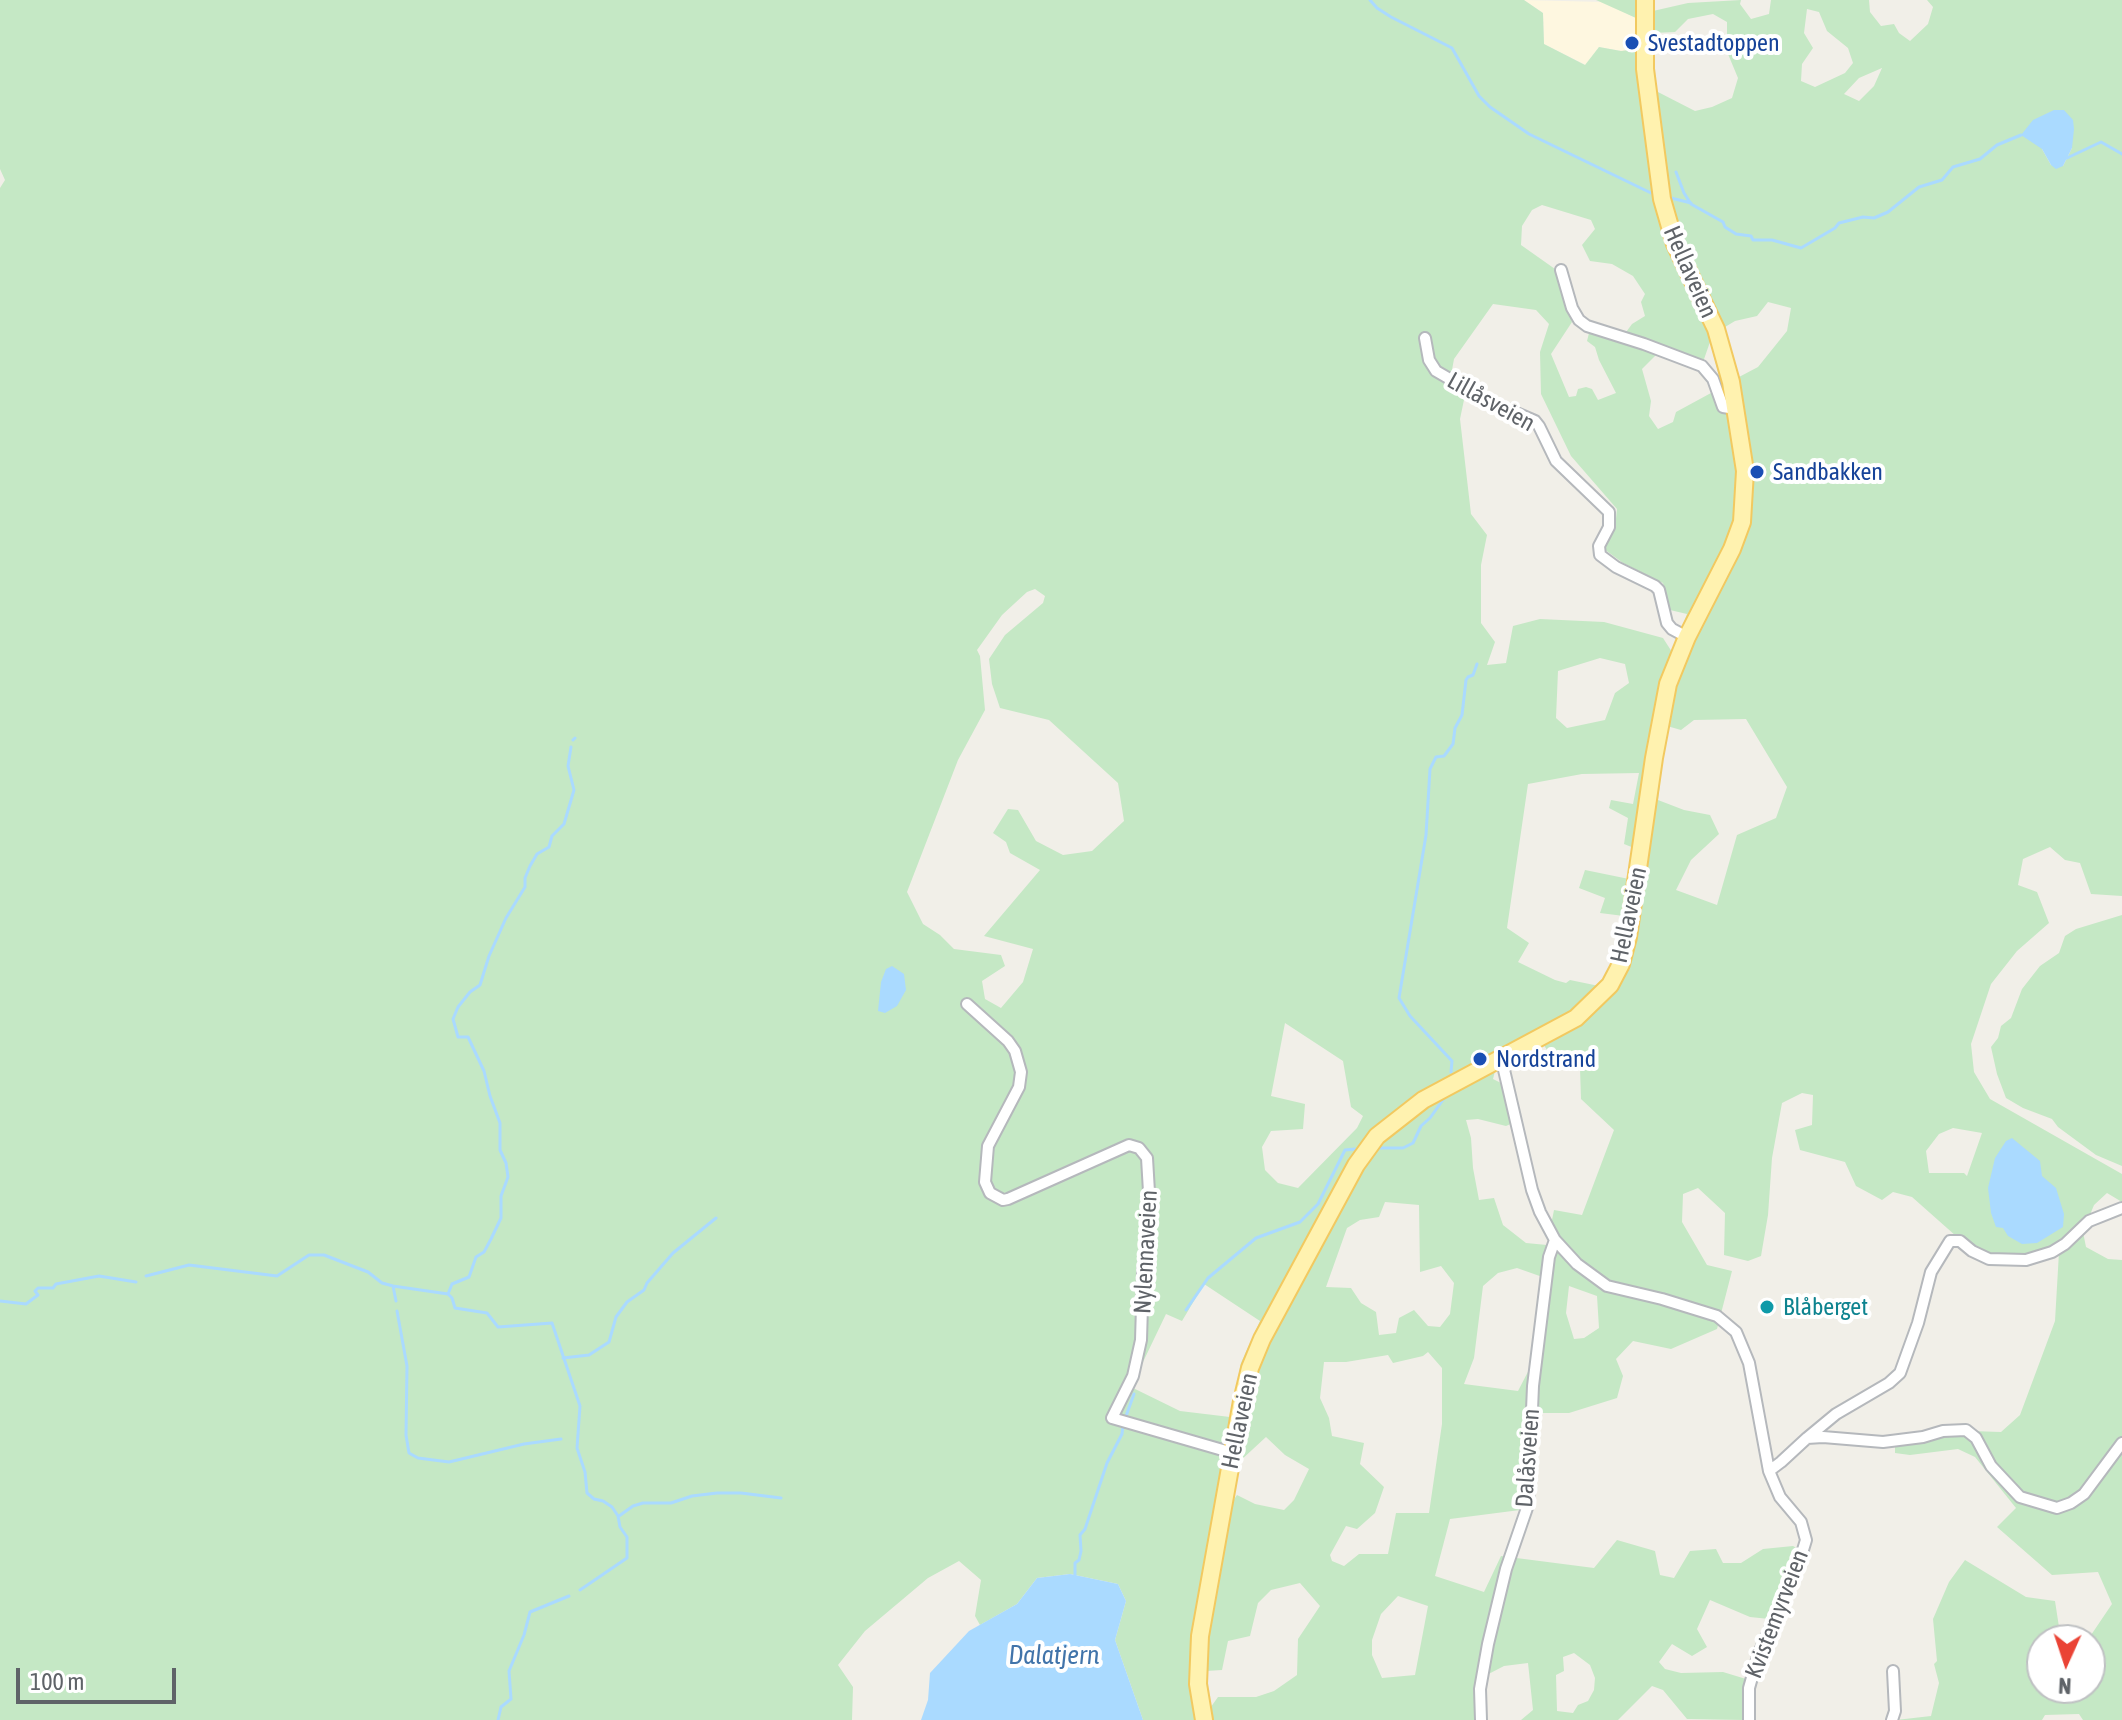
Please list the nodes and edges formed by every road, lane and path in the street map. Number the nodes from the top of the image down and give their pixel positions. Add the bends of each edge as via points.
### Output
1 (1645, 0) edge
2 (1561, 270) dead end
3 (1425, 338) dead end
4 (1736, 409) junction
5 (1687, 637) junction
6 (967, 1004) dead end
7 (1501, 1057) junction
8 (2122, 1208) edge
9 (1555, 1240) junction
10 (1807, 1438) junction
11 (2122, 1443) edge
12 (1233, 1453) junction
13 (1769, 1471) junction
14 (1893, 1671) dead end
15 (1204, 1720) edge
16 (1481, 1720) edge
17 (1749, 1720) edge
18 (1892, 1720) edge

1 - 4 main road, Hellaveien via 1648,102 1665,214 1716,329
2 - 4 street via 1579,320 1702,366 1723,407
3 - 5 street, Lillåsveien via 1436,371 1535,421 1556,461 1609,512 1600,555 1655,586 1667,623
4 - 5 main road, Hellaveien via 1745,471 1742,522
5 - 7 main road, Hellaveien via 1664,702 1621,964 1583,1013
6 - 12 street, Nylennaveien via 1008,1041 1021,1072 1019,1087 988,1146 984,1176 990,1193 1008,1199 1129,1145 1147,1158 1150,1209 1141,1340 1133,1376 1112,1418
7 - 9 street via 1532,1190
7 - 12 main road, Hellaveien via 1403,1113 1365,1151 1256,1353
8 - 10 street via 2089,1221 2059,1248 2026,1260 1989,1259 1960,1241 1950,1241 1931,1272 1900,1373
9 - 13 street via 1607,1286 1717,1316 1736,1332 1749,1363
9 - 16 street, Dalåsveien via 1533,1386 1528,1505 1488,1644
10 - 11 street via 1883,1442 1966,1430 2020,1497 2057,1508 2084,1494
10 - 13 street
12 - 15 main road, Hellaveien via 1200,1636 1198,1684
13 - 17 street, Kvistemyrveien via 1780,1497 1801,1522 1806,1540 1759,1653 1749,1688
14 - 18 street

